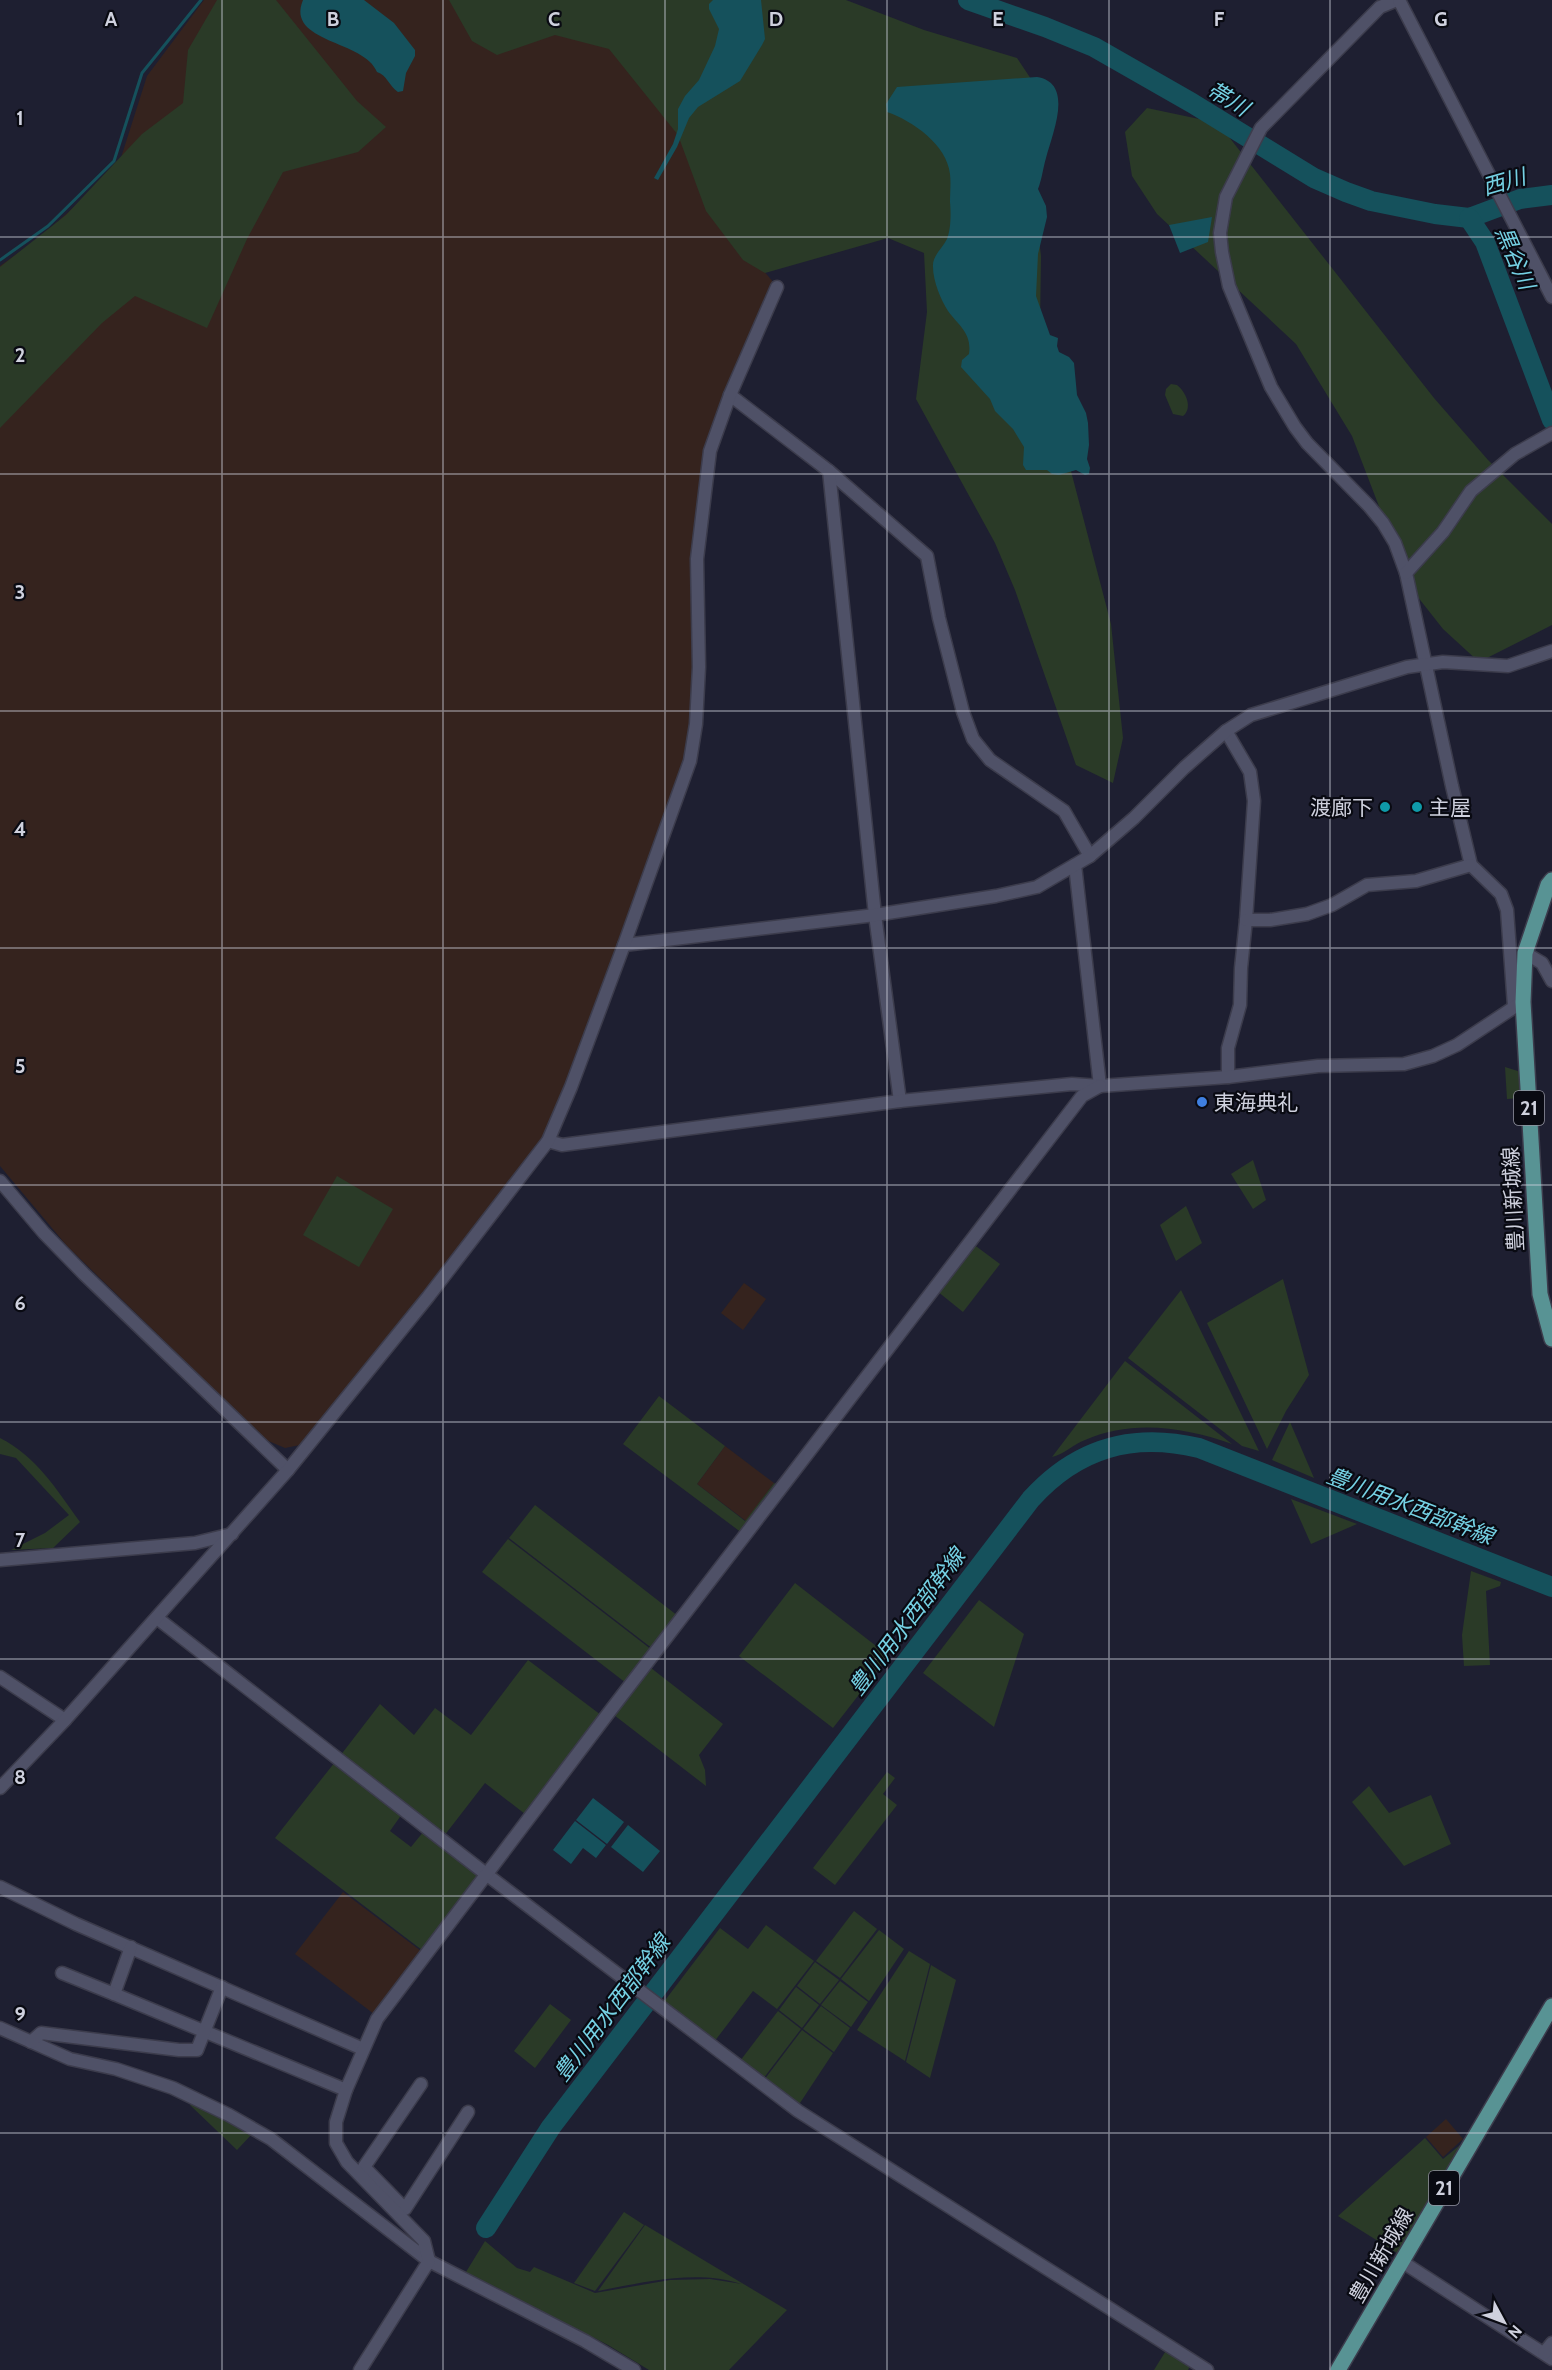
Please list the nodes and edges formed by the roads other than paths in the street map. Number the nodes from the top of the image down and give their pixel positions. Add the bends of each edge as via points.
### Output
1 (1398, 0) edge
2 (777, 287) dead end
3 (1552, 297) edge
4 (730, 394) junction
5 (1552, 433) edge
6 (829, 471) junction
7 (1406, 573) junction
8 (1552, 651) edge
9 (1427, 664) junction
10 (1226, 731) junction
11 (1090, 856) junction
12 (1471, 865) junction
13 (1076, 866) junction
14 (1552, 880) edge
15 (875, 915) junction
16 (1246, 920) junction
17 (624, 945) junction
18 (1525, 953) junction
19 (1552, 981) edge
20 (1518, 1004) junction
21 (1228, 1077) junction
22 (1100, 1086) junction
23 (900, 1101) junction
24 (548, 1141) junction
25 (0, 1181) edge
26 (1552, 1339) edge
27 (288, 1470) junction
28 (232, 1534) junction
29 (0, 1560) edge
30 (157, 1618) junction
31 (0, 1677) edge
32 (65, 1720) junction
33 (0, 1788) edge
34 (486, 1874) junction
35 (0, 1887) edge
36 (131, 1947) junction
37 (62, 1973) dead end
38 (222, 1987) junction
39 (114, 1994) junction
40 (1552, 2006) edge
41 (0, 2028) edge
42 (205, 2033) junction
43 (31, 2042) junction
44 (363, 2049) junction
45 (421, 2084) dead end
46 (346, 2090) junction
47 (468, 2112) dead end
48 (429, 2261) junction
49 (1401, 2261) junction
50 (1552, 2343) edge
51 (1548, 2356) edge
52 (360, 2370) edge
53 (634, 2370) edge
54 (1207, 2370) edge
55 (1338, 2370) edge

1 - 3 street
1 - 7 street via 1380,7 1262,128 1233,181 1221,215 1221,252 1229,286 1258,360 1294,427 1383,523
2 - 4 street
4 - 6 street
4 - 17 street via 710,451 697,559 699,667 690,761
5 - 7 street via 1515,454 1471,491 1443,532
6 - 11 street via 927,556 939,618 973,739 990,760 1064,811
6 - 15 street
7 - 9 street
8 - 9 street via 1508,666
9 - 10 street via 1388,671 1251,715
9 - 12 street
10 - 11 street
10 - 16 street via 1250,772 1254,801
11 - 13 street
12 - 16 street via 1416,881 1367,885 1307,914
12 - 20 street via 1501,894 1507,910
13 - 15 street via 1037,887
13 - 22 street
14 - 18 main road, 豊川新城線 / 21
15 - 17 street
15 - 23 street
16 - 21 street via 1240,1005 1228,1048
17 - 24 street
18 - 19 street via 1542,963
18 - 20 main road, 豊川新城線 / 21
20 - 21 street via 1457,1045 1404,1064 1318,1066
20 - 26 main road, 豊川新城線 / 21 via 1540,1294
21 - 22 street
22 - 23 street via 1072,1084
22 - 34 street via 1082,1096
23 - 24 street via 562,1145
24 - 27 street
25 - 27 street via 84,1274
27 - 28 street
28 - 29 street via 195,1543
28 - 30 street
30 - 32 street
30 - 34 street
31 - 32 street
32 - 33 street
34 - 44 street via 377,2019
34 - 54 street via 798,2112
35 - 36 street
36 - 38 street
36 - 39 street
37 - 39 street
38 - 42 street
38 - 44 street
39 - 42 street
40 - 49 main road, 豊川新城線 / 21
41 - 43 street
42 - 43 street via 197,2050 41,2033
42 - 46 street
43 - 48 street via 70,2059 173,2088 230,2115 271,2139
44 - 46 street
45 - 47 street via 364,2167 405,2209
46 - 48 street via 334,2134 340,2153 418,2234 427,2248
48 - 52 street
48 - 53 street
49 - 51 street
49 - 55 main road, 豊川新城線 / 21
50 - 51 street

